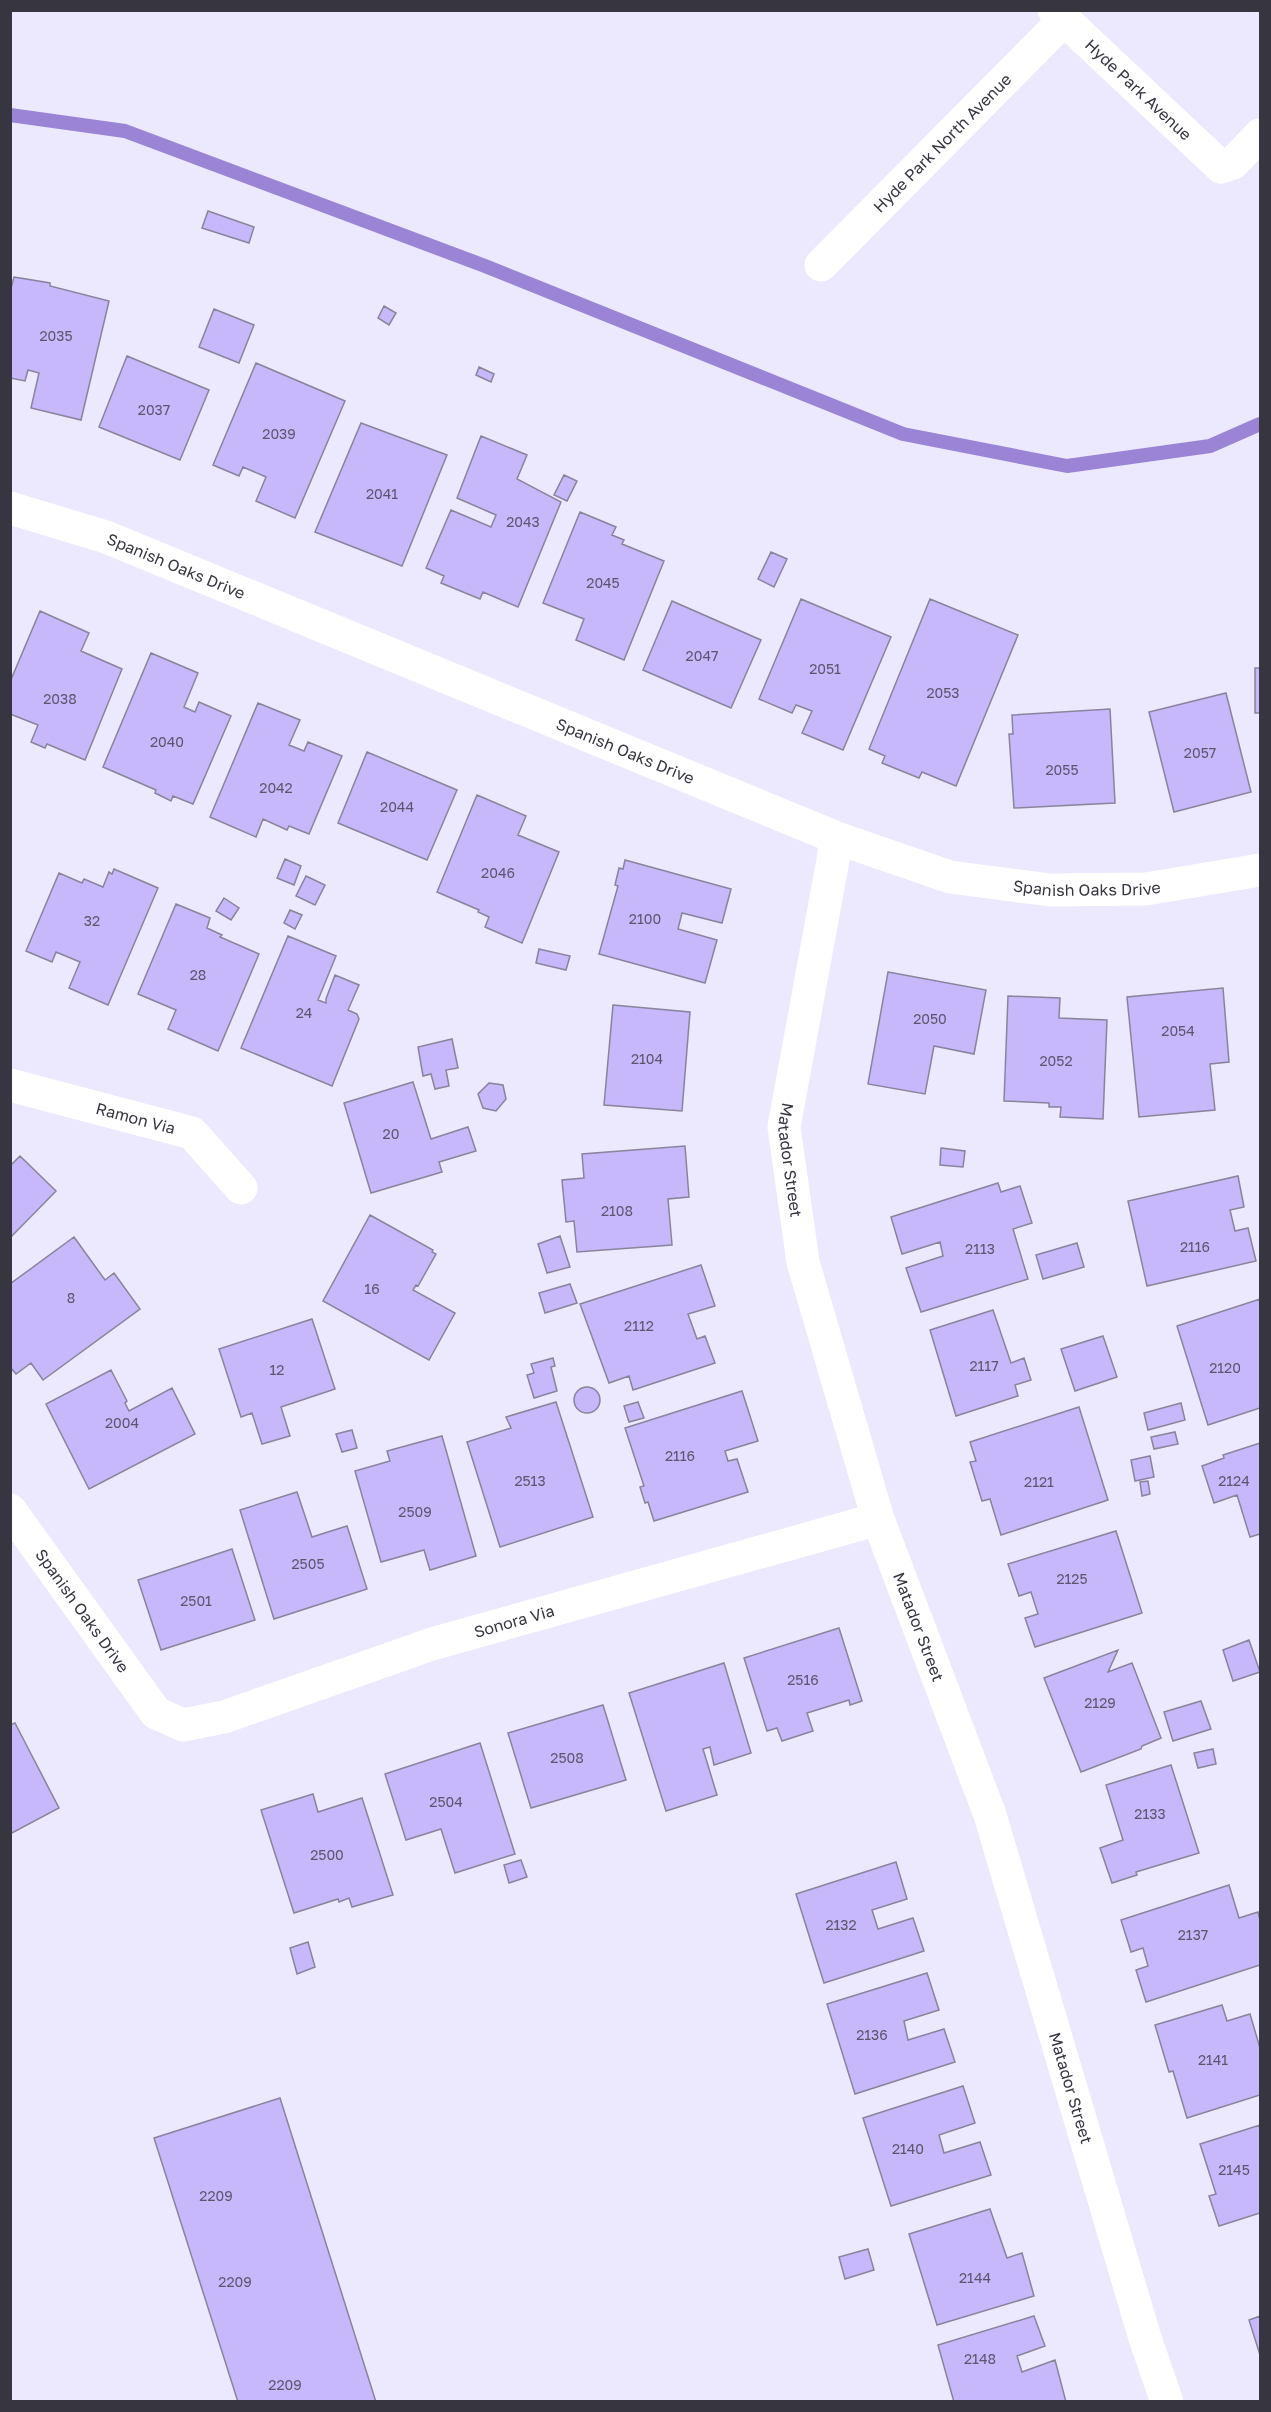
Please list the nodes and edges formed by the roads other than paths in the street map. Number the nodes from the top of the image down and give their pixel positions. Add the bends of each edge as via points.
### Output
1 (1059, 15) edge
2 (1260, 135) edge
3 (821, 265) dead end
4 (10, 508) edge
5 (837, 838) junction
6 (1260, 870) edge
7 (10, 1085) edge
8 (241, 1188) dead end
9 (10, 1509) edge
10 (878, 1519) junction
11 (156, 1713) joint
12 (1167, 2402) edge

1 - 2 street, Hyde Park Avenue via 1221,167 1233,163
1 - 3 street, Hyde Park North Avenue
4 - 5 street, Spanish Oaks Drive via 106,537
5 - 6 street, Spanish Oaks Drive via 950,877 1050,890 1146,889
5 - 10 street, Matador Street via 784,1127 803,1262
7 - 8 street, Ramon Via via 192,1133
9 - 11 street, Spanish Oaks Drive
10 - 11 street, Sonora Via via 432,1644 224,1717 183,1725
10 - 12 street, Matador Street via 990,1815

